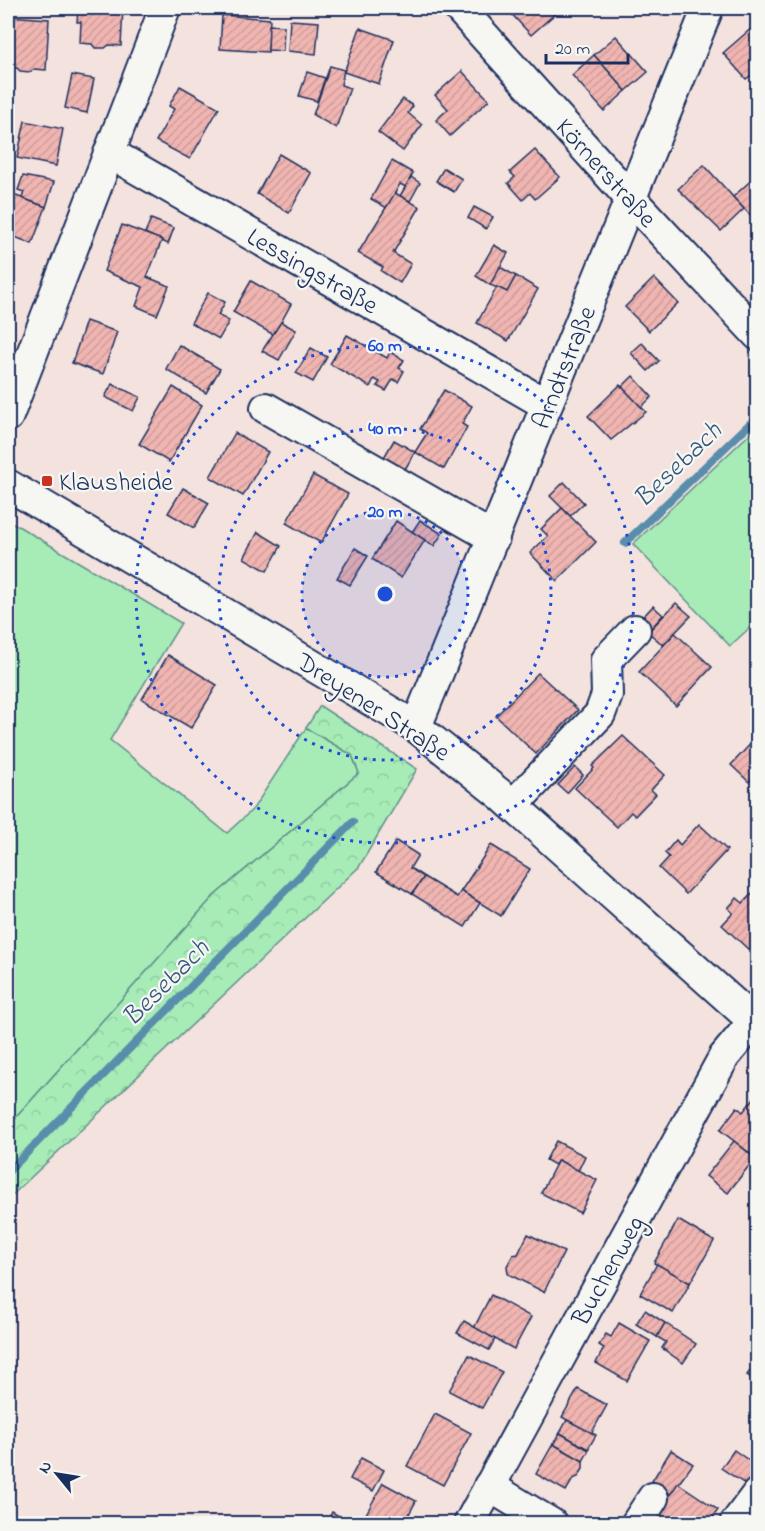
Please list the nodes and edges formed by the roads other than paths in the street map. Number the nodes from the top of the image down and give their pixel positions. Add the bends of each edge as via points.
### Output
1 (165, 8) edge
2 (459, 8) edge
3 (708, 8) edge
4 (110, 153) junction
5 (631, 199) junction
6 (758, 335) edge
7 (547, 405) junction
8 (266, 408) dead end
9 (8, 416) edge
10 (8, 485) edge
11 (494, 538) junction
12 (635, 630) dead end
13 (416, 727) junction
14 (513, 806) junction
15 (753, 1013) edge
16 (489, 1486) junction
17 (758, 1493) edge
18 (653, 1498) dead end
19 (469, 1524) edge
20 (552, 1524) edge
21 (636, 1524) edge
22 (735, 1524) edge

1 - 4 street
2 - 5 street, Körnerstraße
3 - 5 street, Arndtstraße
4 - 7 street, Lessingstraße
4 - 9 street
5 - 6 street, Körnerstraße
5 - 7 street, Arndtstraße
7 - 11 street, Arndtstraße
8 - 11 street
10 - 13 street, Dreyener Straße
11 - 13 street, Arndtstraße
12 - 14 street via 606,660 607,695 600,714
13 - 14 street, Dreyener Straße
14 - 15 street, Dreyener Straße
15 - 16 street, Buchenweg via 724,1057
16 - 19 street, Buchenweg
16 - 20 street
17 - 22 street
18 - 21 street

